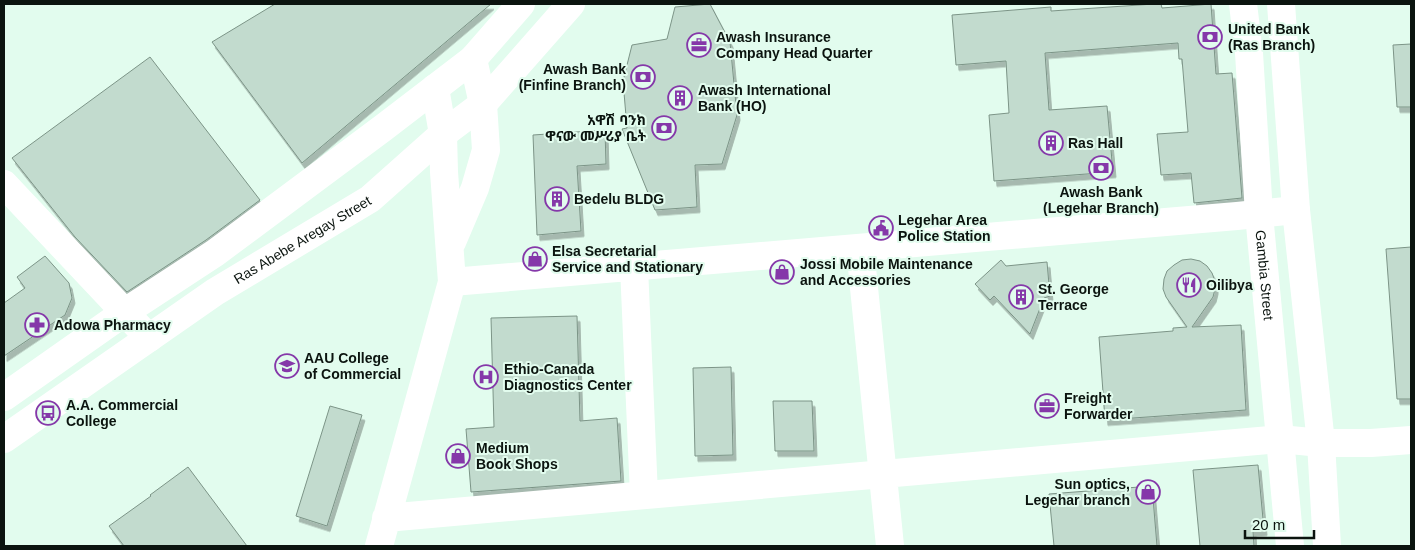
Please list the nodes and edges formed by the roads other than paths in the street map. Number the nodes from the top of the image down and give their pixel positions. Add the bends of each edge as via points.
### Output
1 (521, 4) edge
2 (571, 4) edge
3 (1243, 4) edge
4 (1281, 4) edge
5 (474, 58) junction
6 (435, 88) junction
7 (483, 104) junction
8 (443, 134) junction
9 (4, 184) edge
10 (1296, 210) junction
11 (1259, 214) junction
12 (450, 248) junction
13 (860, 248) junction
14 (634, 266) junction
15 (452, 282) junction
16 (125, 312) junction
17 (149, 338) junction
18 (4, 397) edge
19 (4, 439) edge
20 (1280, 439) junction
21 (1411, 440) edge
22 (1320, 443) junction
23 (882, 474) junction
24 (644, 495) junction
25 (386, 518) junction
26 (378, 546) edge
27 (890, 546) edge
28 (1290, 546) edge
29 (1327, 546) edge

1 - 5 street
2 - 7 street, Ras Abebe Aregay Street
3 - 11 street, Gambia Street
4 - 10 street
5 - 6 street
5 - 7 street
6 - 8 street
6 - 16 street via 215,252
7 - 8 street, Ras Abebe Aregay Street
7 - 12 street via 486,150 475,188
8 - 12 street
8 - 17 street, Ras Abebe Aregay Street via 370,199 216,292
9 - 16 street
10 - 11 street
10 - 22 street
11 - 13 street
11 - 20 street, Gambia Street
12 - 15 street
13 - 14 street
13 - 23 street
14 - 15 street
14 - 24 street
15 - 25 street
16 - 17 street
16 - 18 street
17 - 19 street, Ras Abebe Aregay Street
20 - 22 street
20 - 23 street
20 - 28 street, Gambia Street
21 - 22 street
22 - 29 street
23 - 24 street
23 - 27 street
24 - 25 street
25 - 26 street

